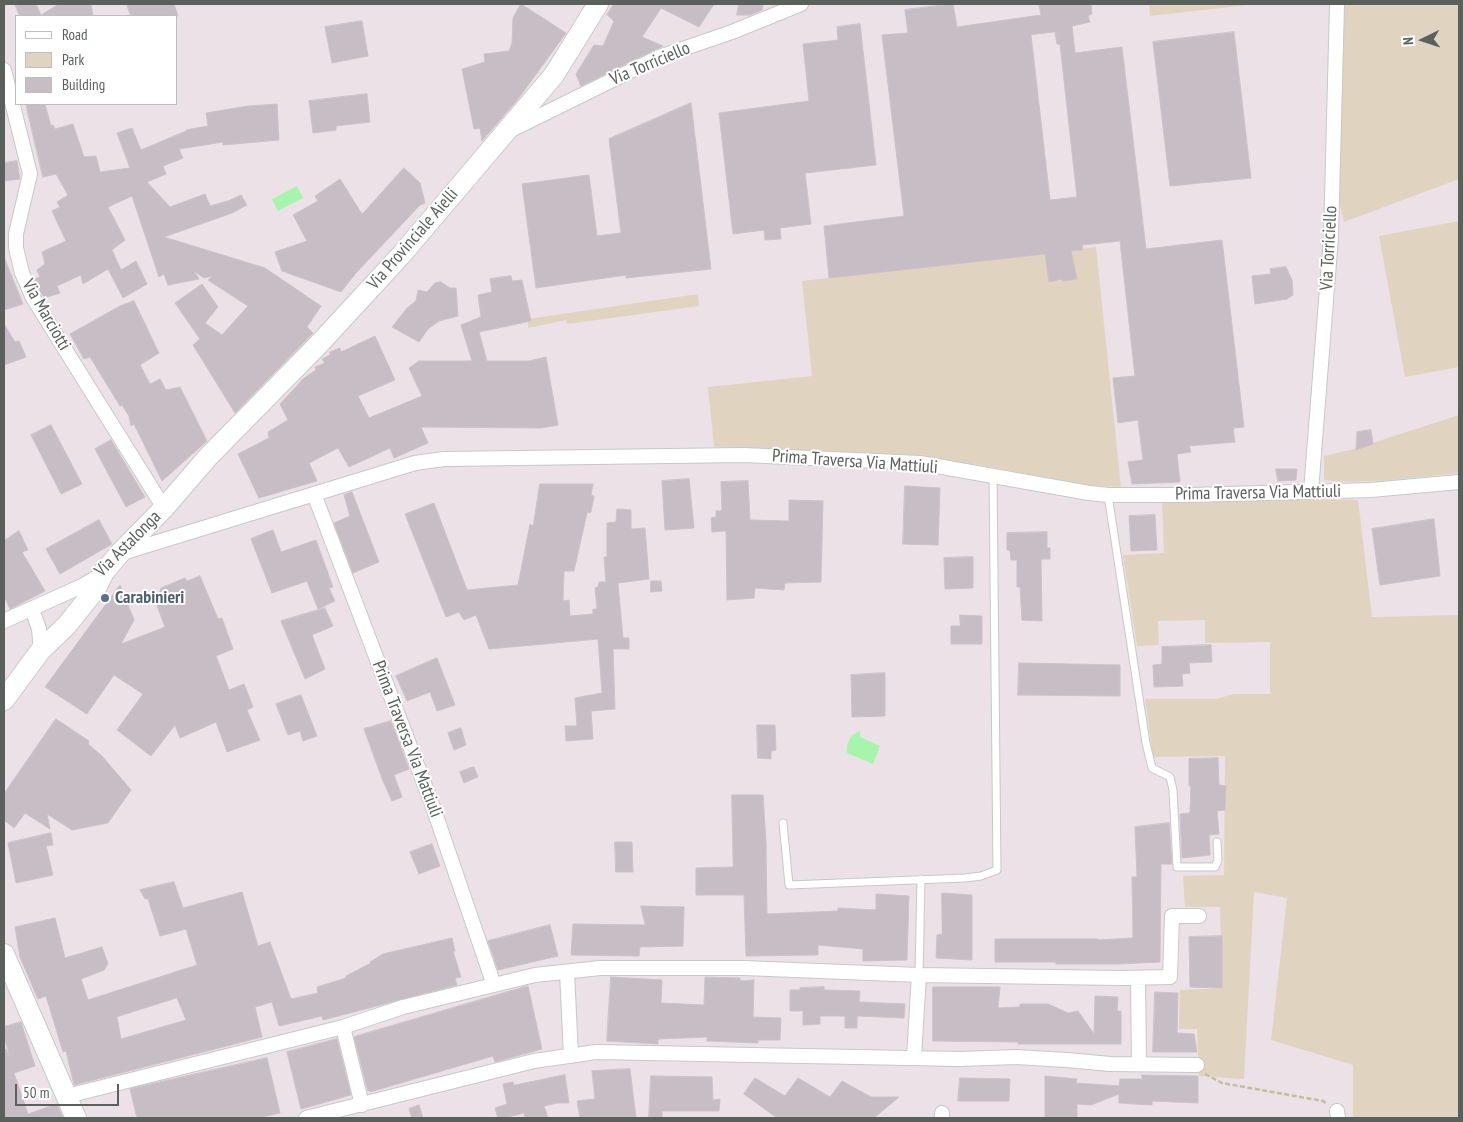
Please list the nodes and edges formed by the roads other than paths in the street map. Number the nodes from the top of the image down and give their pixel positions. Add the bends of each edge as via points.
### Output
1 (598, 4) edge
2 (801, 4) edge
3 (1337, 4) edge
4 (4, 70) edge
5 (8, 105) edge
6 (504, 134) junction
7 (208, 457) joint
8 (993, 476) junction
9 (1459, 482) edge
10 (1311, 491) junction
11 (314, 494) junction
12 (1108, 495) junction
13 (164, 508) junction
14 (120, 553) junction
15 (104, 572) junction
16 (32, 609) junction
17 (4, 621) edge
18 (41, 650) junction
19 (4, 700) edge
20 (783, 823) dead end
21 (1217, 842) dead end
22 (921, 880) junction
23 (1199, 916) dead end
24 (4, 954) edge
25 (567, 972) junction
26 (920, 975) junction
27 (1138, 978) junction
28 (494, 985) junction
29 (343, 1027) junction
30 (571, 1056) junction
31 (914, 1057) junction
32 (1139, 1064) junction
33 (1197, 1065) road end
34 (67, 1096) junction
35 (362, 1105) junction
36 (76, 1118) edge
37 (306, 1118) edge

1 - 6 street, Via Provinciale Aielli via 554,76
2 - 6 street, Via Torriciello via 659,57
3 - 10 street, Via Torriciello via 1331,237
4 - 5 street, Via Marciotti
5 - 13 street, Via Marciotti via 30,174 16,234 22,273 34,298
6 - 7 street, Via Provinciale Aielli via 320,344
7 - 13 street, Via Astalonga
8 - 11 street, Prima Traversa Via Mattiuli via 920,463 744,455 444,459 415,463
8 - 12 street, Prima Traversa Via Mattiuli
8 - 22 lane via 997,870 981,876
9 - 10 street, Prima Traversa Via Mattiuli via 1371,490
10 - 12 street, Prima Traversa Via Mattiuli
11 - 14 street, Prima Traversa Via Mattiuli
11 - 28 street, Prima Traversa Via Mattiuli via 432,804
12 - 21 lane via 1146,743 1152,768 1170,776 1173,790 1177,867 1215,867
13 - 14 street, Via Astalonga
14 - 15 street, Via Astalonga
15 - 16 street, Via Astalonga
15 - 18 street via 95,590
16 - 17 street, Via Astalonga
16 - 18 street via 39,629
18 - 19 street
20 - 22 lane via 789,885
22 - 26 lane
23 - 27 street via 1172,916 1170,977
24 - 34 street
25 - 26 street via 600,968 744,968
25 - 28 street via 535,975
25 - 30 street
26 - 27 street
26 - 31 street
27 - 32 street
28 - 29 street
29 - 34 street
29 - 35 street
30 - 31 street via 596,1052
30 - 35 street via 534,1061
31 - 32 street via 1016,1057
32 - 33 street
34 - 36 street
35 - 37 street

